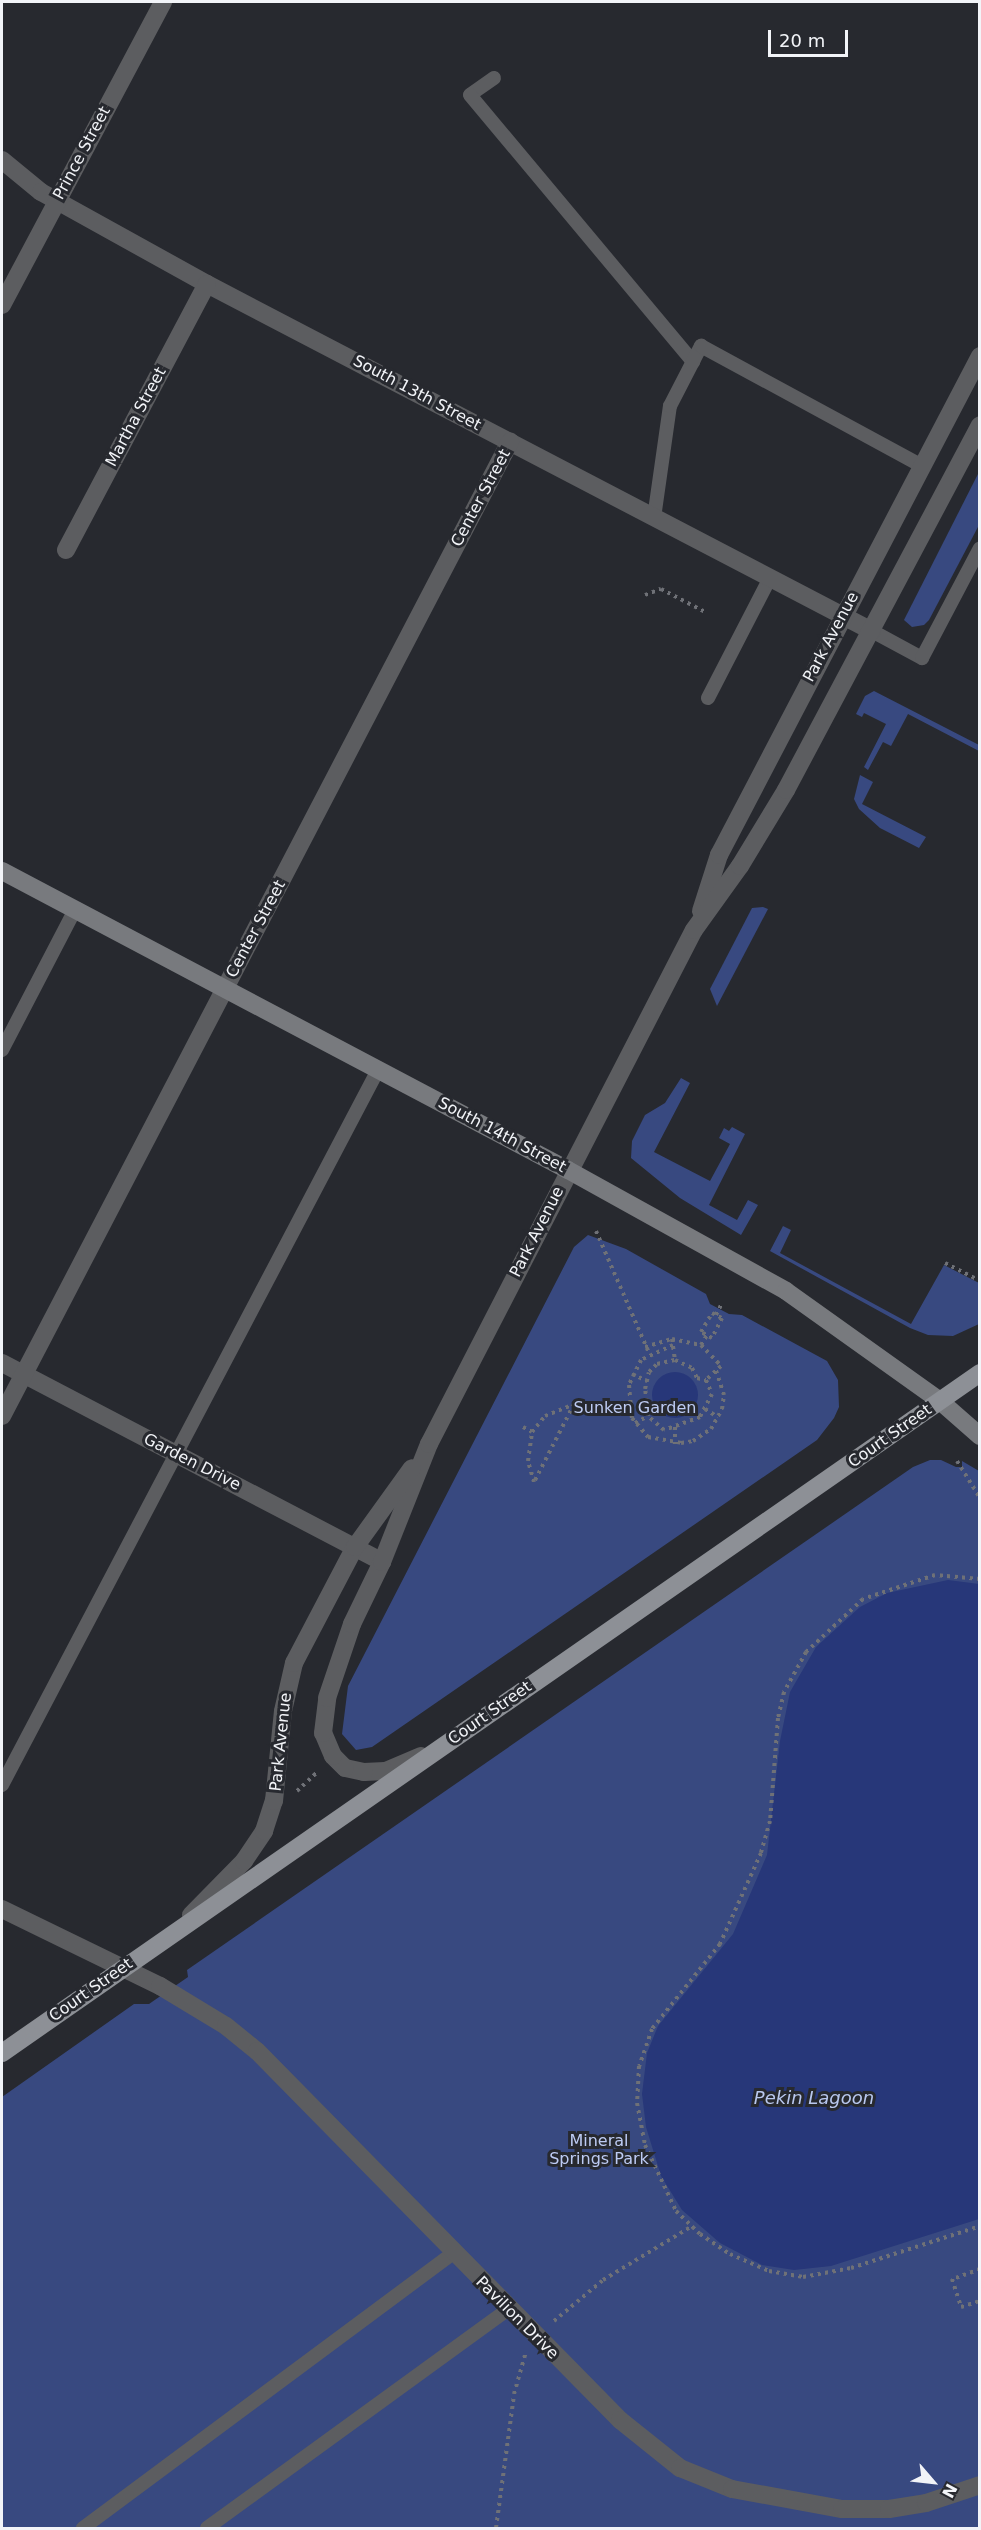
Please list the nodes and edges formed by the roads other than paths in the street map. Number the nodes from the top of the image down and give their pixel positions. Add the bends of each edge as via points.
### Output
1 (163, 2) edge
2 (494, 78) dead end
3 (2, 160) edge
4 (56, 200) junction
5 (207, 284) junction
6 (2, 305) edge
7 (980, 356) edge
8 (693, 362) junction
9 (980, 425) edge
10 (510, 442) junction
11 (922, 466) junction
12 (654, 518) junction
13 (980, 548) edge
14 (66, 550) dead end
15 (770, 578) junction
16 (842, 615) junction
17 (872, 631) junction
18 (708, 698) dead end
19 (2, 871) edge
20 (75, 910) junction
21 (697, 924) junction
22 (224, 989) junction
23 (2, 1050) edge
24 (378, 1070) junction
25 (568, 1170) junction
26 (2, 1363) edge
27 (980, 1373) edge
28 (23, 1375) junction
29 (940, 1401) junction
30 (2, 1416) edge
31 (980, 1436) edge
32 (429, 1444) junction
33 (176, 1454) junction
34 (356, 1547) junction
35 (382, 1562) junction
36 (450, 1742) junction
37 (2, 1785) edge
38 (2, 1909) edge
39 (171, 1934) junction
40 (123, 1969) junction
41 (2, 2053) edge
42 (453, 2253) junction
43 (508, 2308) junction
44 (980, 2485) edge
45 (84, 2529) edge
46 (207, 2529) edge

1 - 4 street, Prince Street
2 - 8 lane via 470,95
3 - 4 street, South 13th Street
4 - 5 street, South 13th Street
4 - 6 street, Prince Street
5 - 10 street, South 13th Street
5 - 14 street, Martha Street
7 - 11 street, Park Avenue
8 - 11 lane via 701,345
8 - 12 lane via 670,406
9 - 17 street, Park Avenue
10 - 12 street, South 13th Street
10 - 22 street, Center Street
11 - 16 street, Park Avenue
12 - 15 street, South 13th Street
13 - 17 lane via 922,658
15 - 16 street, South 13th Street
15 - 18 lane
16 - 17 street, South 13th Street
16 - 21 street, Park Avenue via 719,855
17 - 21 street, Park Avenue via 786,790 740,866
19 - 20 main road, South 14th Street
20 - 22 main road, South 14th Street
20 - 23 lane
21 - 25 street, Park Avenue
22 - 24 main road, South 14th Street
22 - 28 street, Center Street
24 - 25 main road, South 14th Street
24 - 33 lane
25 - 29 main road, South 14th Street via 786,1291
25 - 32 street, Park Avenue
26 - 28 street, Garden Drive
27 - 29 main road, Court Street
28 - 30 street, Center Street
28 - 33 street, Garden Drive
29 - 31 main road, South 14th Street
29 - 36 main road, Court Street
32 - 34 street, Park Avenue
32 - 35 street, Park Avenue
33 - 34 street, Garden Drive
33 - 37 lane
34 - 35 street, Garden Drive
34 - 39 street, Park Avenue via 315,1617 291,1672 274,1801 264,1831 244,1861
35 - 36 street, Park Avenue via 336,1663 323,1732 327,1744 337,1762 364,1772 401,1766
36 - 39 main road, Court Street
38 - 40 street, Pavilion Drive
39 - 40 main road, Court Street
40 - 41 main road, Court Street
40 - 42 street, Pavilion Drive via 204,2013 257,2051
42 - 43 street, Pavilion Drive
42 - 45 lane
43 - 44 street, Pavilion Drive via 620,2420 662,2456 710,2482 784,2500 868,2510 926,2503
43 - 46 lane

